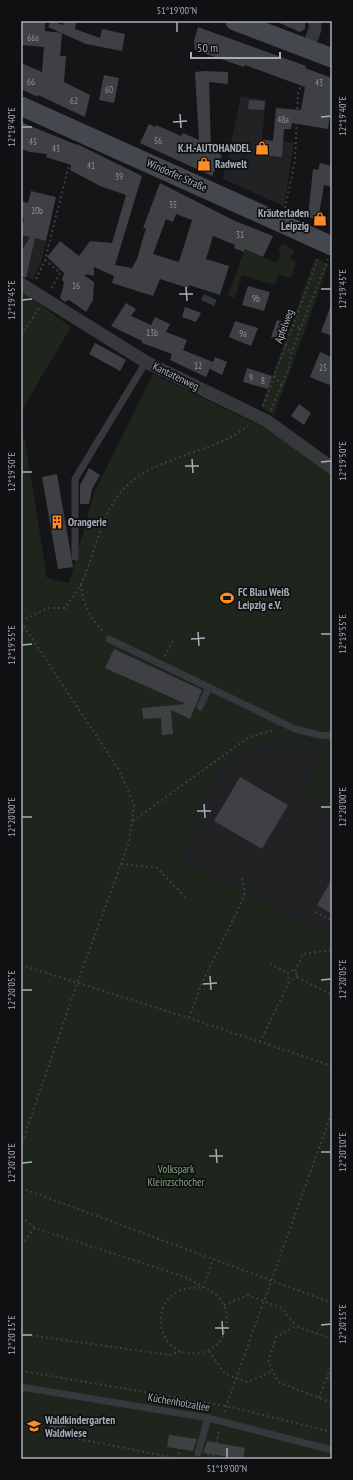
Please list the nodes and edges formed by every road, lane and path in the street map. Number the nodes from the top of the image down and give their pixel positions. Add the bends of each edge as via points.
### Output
1 (235, 21) edge
2 (315, 21) edge
3 (308, 57) junction
4 (332, 58) edge
5 (21, 106) edge
6 (77, 131) junction
7 (282, 223) junction
8 (326, 250) edge
9 (45, 260) junction
10 (26, 287) edge
11 (46, 299) junction
12 (293, 325) junction
13 (301, 330) junction
14 (21, 335) edge
15 (285, 345) junction
16 (291, 353) junction
17 (146, 362) junction
18 (274, 376) junction
19 (282, 385) junction
20 (264, 419) junction
21 (332, 468) edge
22 (75, 557) dead end
23 (81, 583) junction
24 (21, 622) edge
25 (174, 638) dead end
26 (109, 639) joint
27 (161, 664) junction
28 (209, 687) junction
29 (200, 707) dead end
30 (295, 729) junction
31 (332, 736) edge
32 (133, 822) junction
33 (121, 864) junction
34 (242, 878) dead end
35 (185, 897) dead end
36 (315, 912) dead end
37 (332, 920) edge
38 (332, 950) edge
39 (270, 964) dead end
40 (21, 965) edge
41 (295, 972) junction
42 (288, 973) junction
43 (297, 977) junction
44 (290, 980) junction
45 (77, 984) junction
46 (332, 994) edge
47 (189, 1018) junction
48 (260, 1042) junction
49 (332, 1066) edge
50 (332, 1112) edge
51 (21, 1146) edge
52 (21, 1188) edge
53 (21, 1217) edge
54 (35, 1228) junction
55 (21, 1245) edge
56 (213, 1259) junction
57 (271, 1281) junction
58 (203, 1288) junction
59 (264, 1301) junction
60 (332, 1304) edge
61 (224, 1305) junction
62 (296, 1326) junction
63 (21, 1334) edge
64 (332, 1339) edge
65 (209, 1350) junction
66 (181, 1351) junction
67 (332, 1363) edge
68 (21, 1370) edge
69 (273, 1371) junction
70 (326, 1378) junction
71 (236, 1379) junction
72 (332, 1380) edge
73 (21, 1387) edge
74 (319, 1398) junction
75 (332, 1403) edge
76 (226, 1406) junction
77 (208, 1418) junction
78 (220, 1421) junction
79 (332, 1432) edge
80 (50, 1433) dead end
81 (216, 1443) dead end
82 (180, 1449) dead end
83 (332, 1450) edge
84 (198, 1452) dead end
85 (152, 1454) junction
86 (152, 1459) edge
87 (179, 1459) edge

1 - 3 street
2 - 3 street
3 - 4 street
3 - 7 path via 298,94 295,161
5 - 6 street, Windorfer Straße
6 - 7 street, Windorfer Straße
6 - 9 path
7 - 8 street, Windorfer Straße
8 - 12 path, Apfelweg
8 - 13 path via 328,258
9 - 10 path
9 - 11 path via 60,273
10 - 11 street, Kantatenweg
11 - 14 path
11 - 17 street, Kantatenweg
12 - 13 path
12 - 15 path, Apfelweg
13 - 16 path
15 - 16 path
15 - 18 path, Apfelweg
16 - 19 path via 289,368
17 - 20 street, Kantatenweg
17 - 22 lane via 75,479
18 - 19 path
18 - 20 path, Apfelweg
19 - 20 path
20 - 21 street, Kantatenweg
20 - 23 path via 222,443 163,464 132,481 120,492 104,522
23 - 24 path via 65,608 48,608
23 - 26 path via 82,596 89,613
24 - 32 path via 120,770 133,801
25 - 27 path
26 - 27 lane
27 - 28 lane
28 - 29 lane
28 - 30 lane
30 - 31 lane
30 - 32 path via 276,729 249,737
32 - 33 path
33 - 35 path via 157,868
33 - 45 path
34 - 47 path via 245,892 242,901 201,985
36 - 37 path
38 - 41 path via 303,954
39 - 42 path
40 - 45 path
41 - 42 path
41 - 43 path
42 - 44 path
43 - 44 path
43 - 46 path
44 - 48 path
45 - 47 path
45 - 51 path
47 - 48 path
48 - 49 path
50 - 57 path
52 - 56 path
53 - 54 path
54 - 55 path
54 - 58 path via 188,1278
56 - 57 path
56 - 58 path
57 - 59 path
57 - 60 path
58 - 61 path via 215,1294
58 - 66 path via 192,1286 174,1293 161,1312 160,1320 164,1335 171,1345
59 - 61 path via 248,1295
59 - 62 path via 282,1308
59 - 71 path
61 - 65 path via 227,1316 226,1329 221,1340
62 - 64 path
62 - 69 path via 276,1336 268,1362
63 - 66 path via 170,1355
65 - 66 path via 196,1354
65 - 71 path via 225,1374
67 - 70 path
68 - 76 path
69 - 71 path via 247,1382
69 - 74 path via 278,1382
70 - 72 path
70 - 74 path
71 - 76 path
73 - 77 lane, Küchenholzallee
74 - 75 path
76 - 78 path
76 - 79 path
77 - 78 lane, Küchenholzallee
77 - 84 lane
78 - 81 path
78 - 83 lane, Küchenholzallee
80 - 85 path
82 - 87 path
85 - 86 path
85 - 87 path

